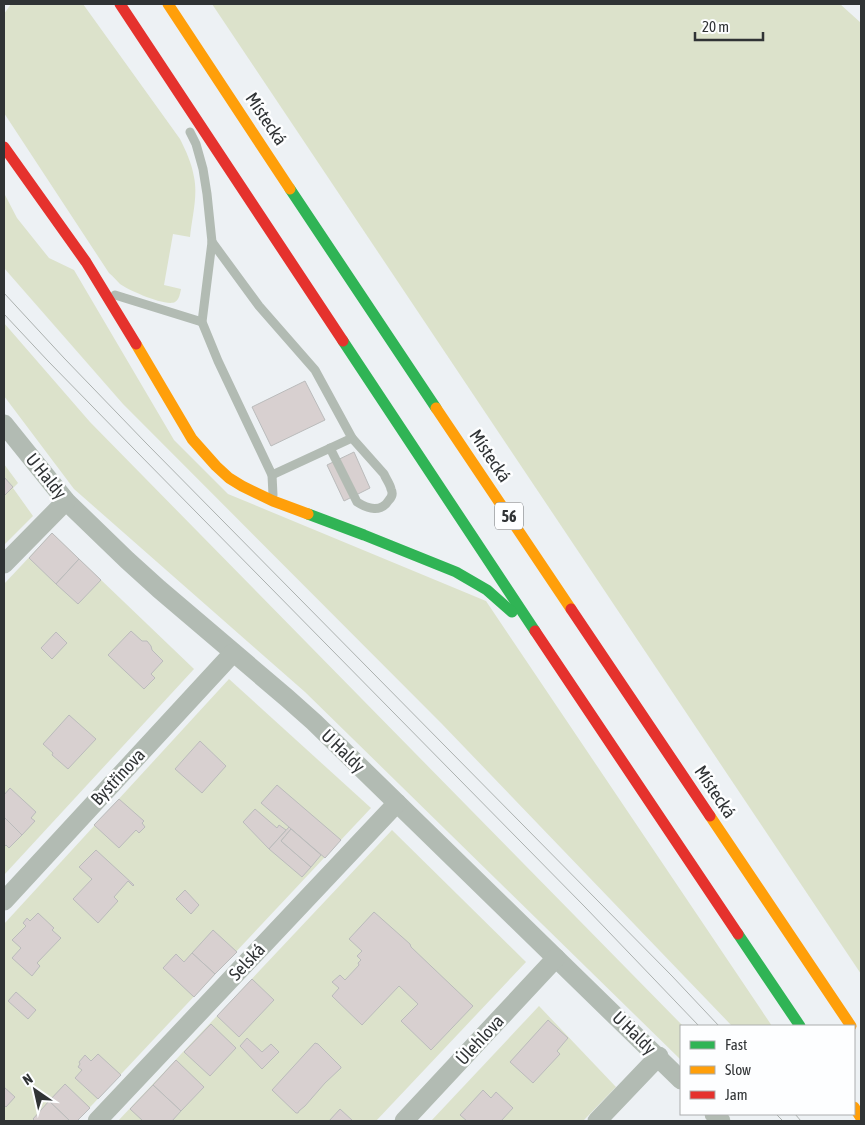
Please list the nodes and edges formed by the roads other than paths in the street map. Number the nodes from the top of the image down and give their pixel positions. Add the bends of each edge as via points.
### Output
1 (120, 4) edge
2 (168, 4) edge
3 (160, 65) junction
4 (4, 147) edge
5 (212, 242) junction
6 (105, 292) junction
7 (202, 322) junction
8 (4, 424) edge
9 (352, 438) junction
10 (330, 448) junction
11 (272, 475) junction
12 (66, 501) junction
13 (273, 501) junction
14 (4, 564) edge
15 (542, 642) junction
16 (233, 652) junction
17 (397, 804) junction
18 (4, 901) edge
19 (556, 958) junction
20 (799, 1025) edge
21 (851, 1025) edge
22 (658, 1056) junction
23 (680, 1079) edge
24 (97, 1121) edge
25 (404, 1121) edge
26 (597, 1121) edge

1 - 3 highway, 56
2 - 21 highway, Místecká / 56
3 - 5 lane via 196,144 207,194
3 - 15 highway, 56
4 - 6 highway
5 - 7 lane
5 - 9 lane via 259,306 315,370
6 - 7 lane
6 - 13 highway via 192,439 229,478
7 - 11 lane
8 - 12 street, U Haldy
9 - 10 lane
9 - 10 lane via 392,488 389,502 378,509 357,502
10 - 11 lane
11 - 13 lane
12 - 14 street
12 - 16 street, U Haldy via 143,575
13 - 15 highway via 456,572 487,590
15 - 20 highway, 56
16 - 17 street, U Haldy via 307,716
16 - 18 street, Bystřinova
17 - 19 street, U Haldy
17 - 24 street, Selská
19 - 22 street, U Haldy
19 - 25 street, Úlehlova
22 - 23 street, U Haldy
22 - 26 street

